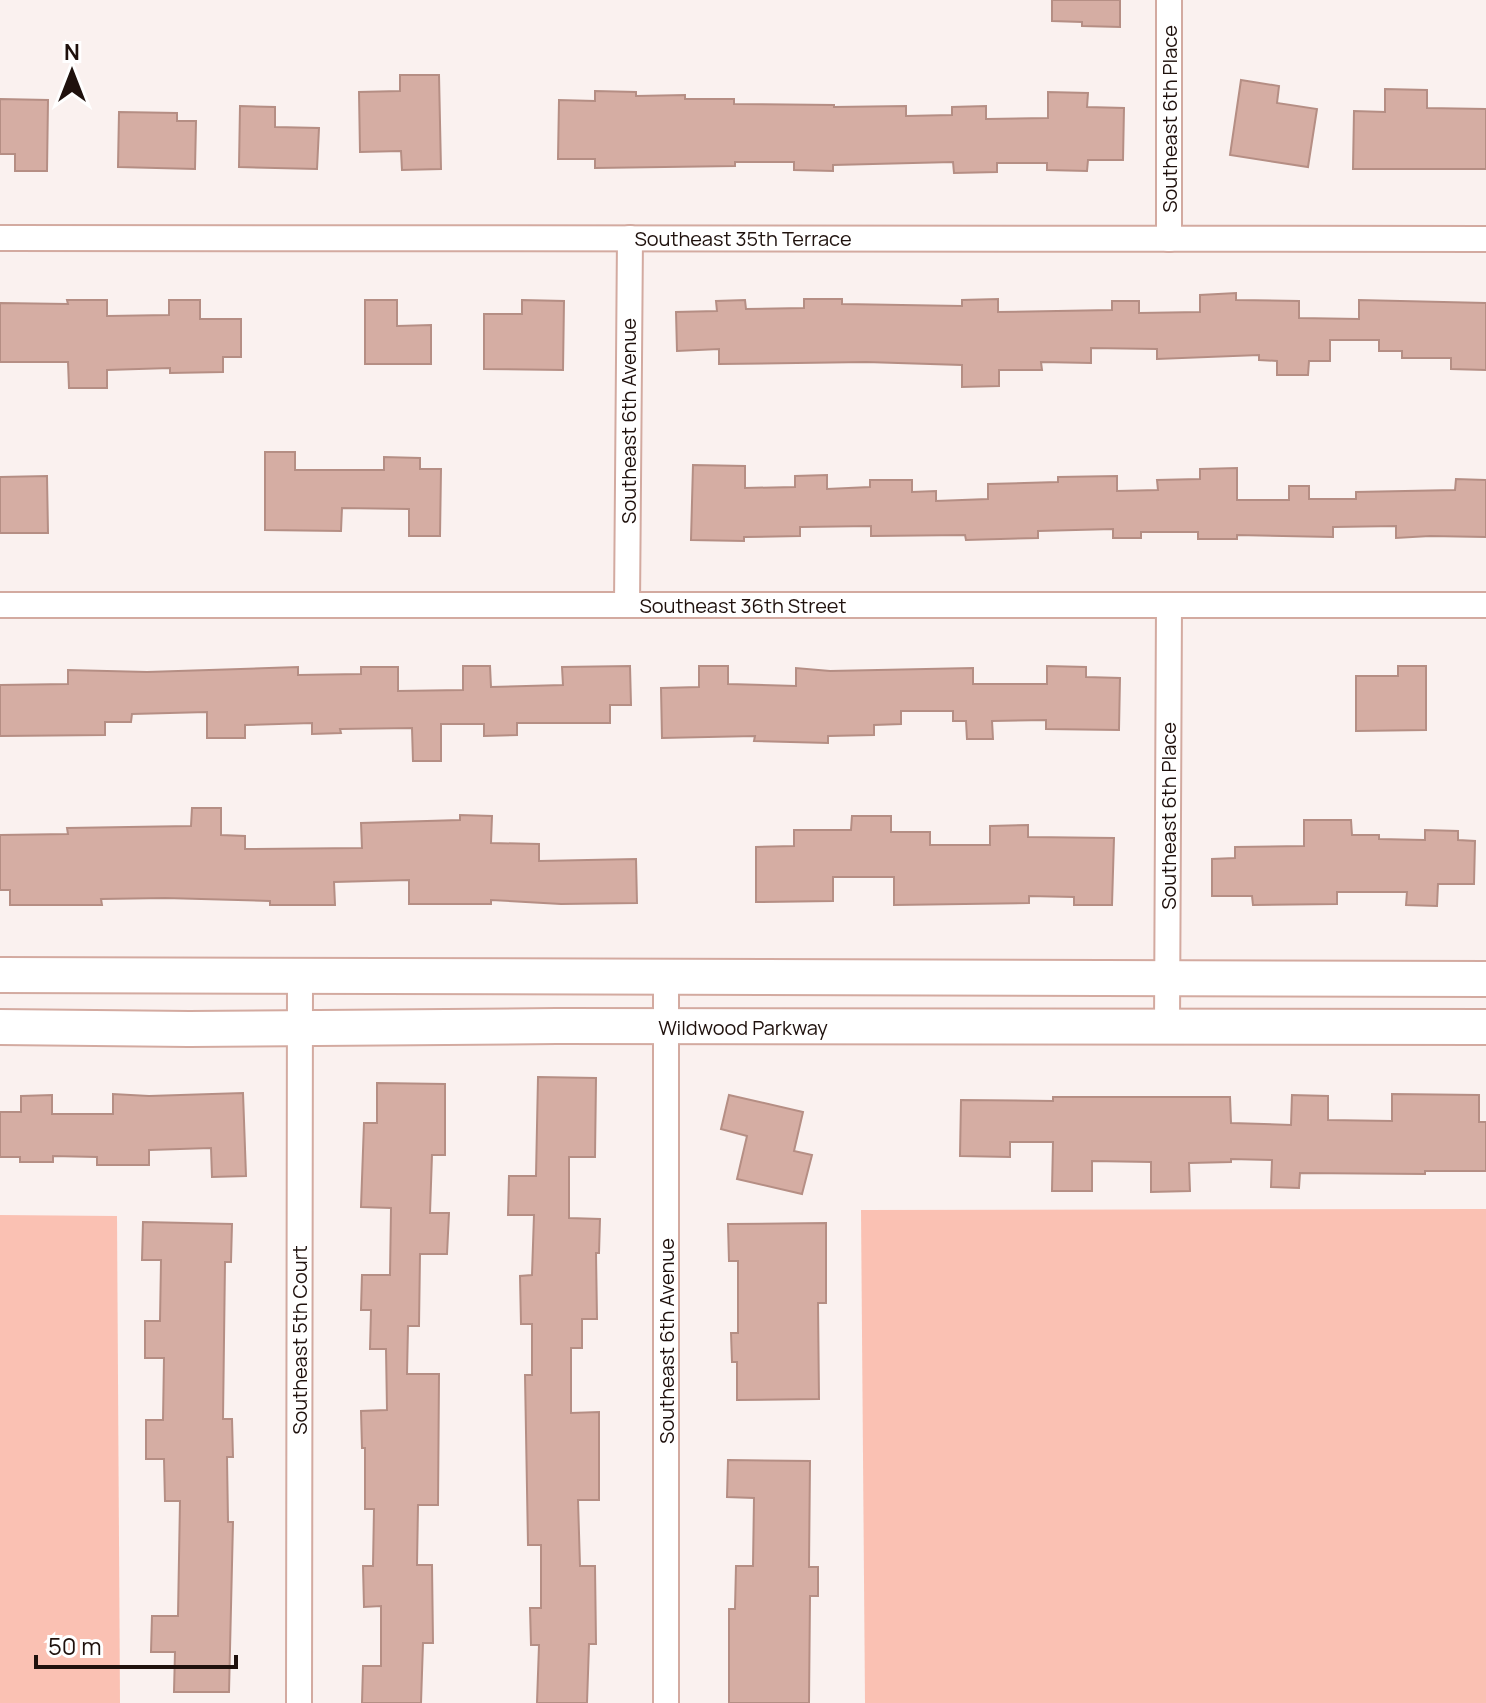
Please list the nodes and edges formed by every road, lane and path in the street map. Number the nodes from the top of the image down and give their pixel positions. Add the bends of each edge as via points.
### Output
1 (1169, 0) edge
2 (0, 238) edge
3 (630, 238) junction
4 (1169, 239) junction
5 (1486, 239) edge
6 (0, 605) edge
7 (627, 605) junction
8 (1169, 605) junction
9 (1486, 605) edge
10 (0, 975) edge
11 (300, 976) junction
12 (666, 978) junction
13 (1167, 979) junction
14 (1486, 979) edge
15 (0, 1027) edge
16 (666, 1027) junction
17 (1167, 1027) junction
18 (1486, 1027) edge
19 (299, 1028) junction
20 (299, 1703) edge
21 (666, 1703) edge

1 - 4 street, Southeast 6th Place
2 - 3 street, Southeast 35th Terrace
3 - 4 street, Southeast 35th Terrace
3 - 7 street, Southeast 6th Avenue
4 - 5 street, Southeast 35th Terrace
6 - 7 street, Southeast 36th Street
7 - 8 street, Southeast 36th Street
8 - 9 street, Southeast 36th Street
8 - 13 street, Southeast 6th Place
10 - 11 street
11 - 12 street
11 - 19 street, Southeast 5th Court
12 - 13 street
12 - 16 street, Southeast 6th Avenue
13 - 14 street
13 - 17 street, Southeast 6th Place
15 - 19 street, Wildwood Parkway
16 - 17 street, Wildwood Parkway
16 - 19 street, Wildwood Parkway
16 - 21 street, Southeast 6th Avenue
17 - 18 street, Wildwood Parkway
19 - 20 street, Southeast 5th Court

